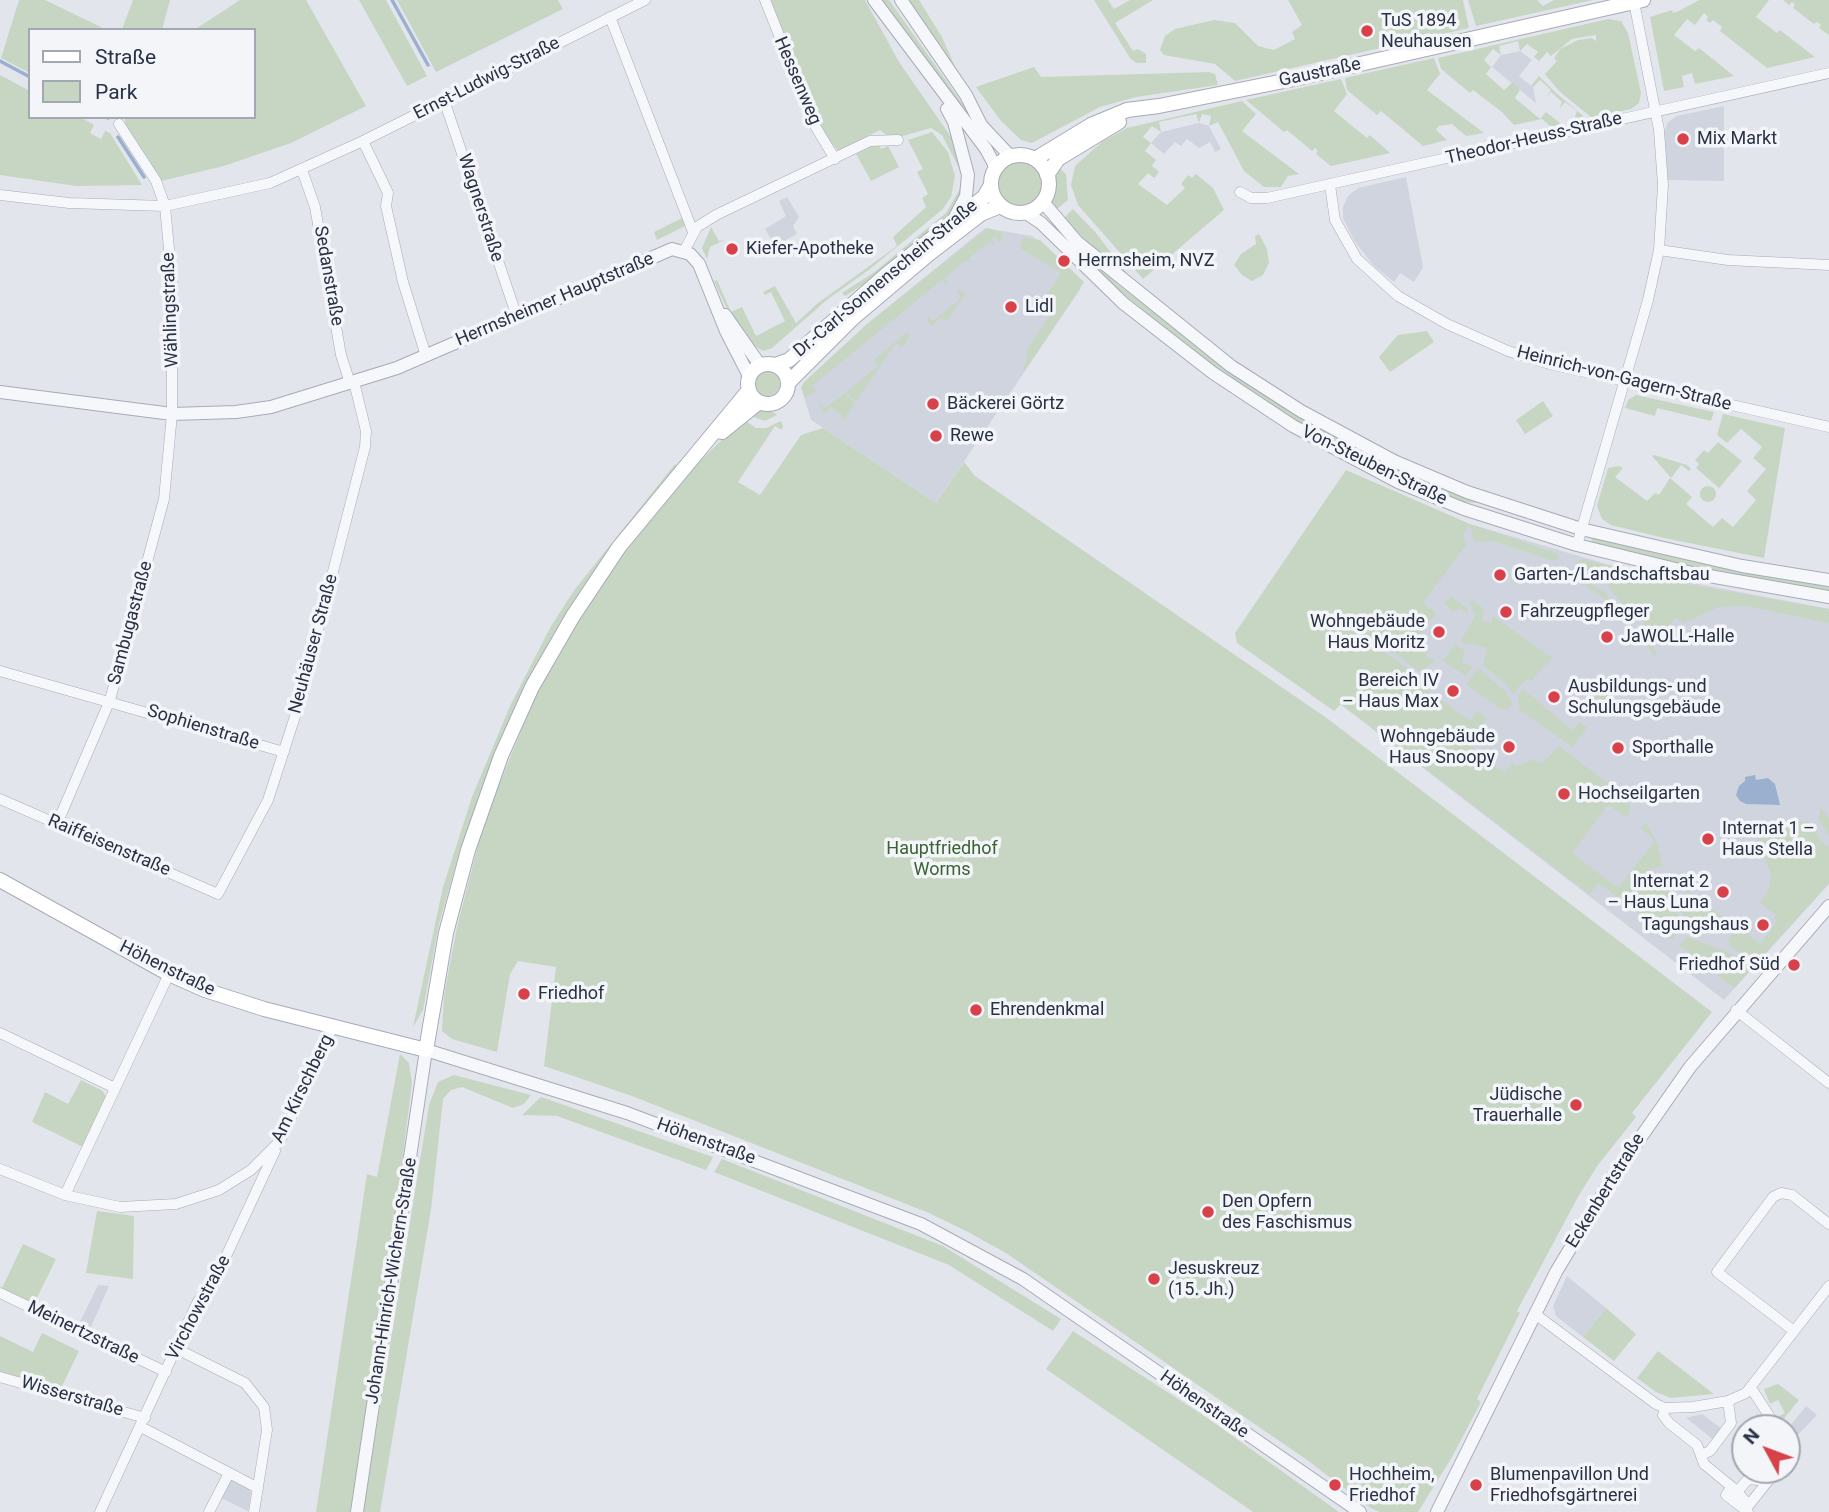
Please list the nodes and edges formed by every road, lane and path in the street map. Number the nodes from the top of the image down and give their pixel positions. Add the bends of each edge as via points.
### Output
1 (645, 0) edge
2 (765, 0) edge
3 (874, 0) edge
4 (901, 0) edge
5 (1638, 1) edge
6 (610, 17) junction
7 (1829, 73) edge
8 (936, 86) junction
9 (444, 100) junction
10 (1159, 106) junction
11 (1656, 111) junction
12 (119, 124) dead end
13 (898, 140) dead end
14 (363, 141) junction
15 (1011, 157) junction
16 (835, 159) junction
17 (1035, 159) junction
18 (996, 168) junction
19 (302, 170) junction
20 (1047, 175) junction
21 (1330, 185) junction
22 (991, 186) junction
23 (1240, 192) dead end
24 (0, 195) edge
25 (1043, 202) junction
26 (165, 206) junction
27 (1000, 206) junction
28 (1026, 213) junction
29 (954, 219) junction
30 (693, 232) junction
31 (1659, 250) junction
32 (684, 251) junction
33 (1829, 265) edge
34 (718, 306) junction
35 (517, 317) junction
36 (426, 356) junction
37 (767, 365) junction
38 (1623, 382) junction
39 (352, 383) junction
40 (788, 383) junction
41 (752, 389) junction
42 (0, 392) edge
43 (173, 414) junction
44 (1829, 427) edge
45 (1581, 529) junction
46 (1577, 545) junction
47 (1829, 580) edge
48 (1829, 597) edge
49 (0, 671) edge
50 (110, 700) junction
51 (284, 752) junction
52 (0, 799) edge
53 (57, 824) junction
54 (0, 880) edge
55 (218, 894) joint
56 (1829, 906) edge
57 (169, 974) junction
58 (1736, 1010) junction
59 (333, 1026) junction
60 (0, 1033) edge
61 (426, 1050) junction
62 (1829, 1083) edge
63 (115, 1088) junction
64 (280, 1141) junction
65 (0, 1169) edge
66 (65, 1195) junction
67 (1829, 1224) edge
68 (1829, 1286) edge
69 (0, 1293) edge
70 (1535, 1314) junction
71 (1794, 1332) junction
72 (177, 1349) junction
73 (166, 1372) junction
74 (0, 1377) edge
75 (1751, 1388) junction
76 (1728, 1401) junction
77 (1665, 1408) junction
78 (1768, 1414) edge
79 (143, 1422) junction
80 (1701, 1455) junction
81 (229, 1473) junction
82 (1742, 1484) edge
83 (1766, 1484) edge
84 (1772, 1484) edge
85 (258, 1488) junction
86 (1735, 1489) junction
87 (100, 1512) edge
88 (209, 1512) edge
89 (254, 1512) edge
90 (357, 1512) edge
91 (1360, 1512) edge
92 (1437, 1512) edge
93 (1749, 1512) edge

1 - 6 street, Ernst-Ludwig-Straße
2 - 16 street, Hessenweg via 815,126
3 - 8 street
4 - 15 street via 982,125
5 - 10 main road, Gaustraße
5 - 11 street
6 - 9 street, Ernst-Ludwig-Straße
6 - 30 street
7 - 11 street, Theodor-Heuss-Straße
8 - 18 street
8 - 29 street via 954,122 967,166 966,196
9 - 14 street, Ernst-Ludwig-Straße
9 - 35 street, Wagnerstraße
10 - 17 main road, Gaustraße via 1116,113
10 - 20 main road, Gaustraße via 1095,135 1058,159
11 - 21 street, Theodor-Heuss-Straße
11 - 31 street via 1663,185
12 - 26 street, Wählingstraße via 156,181
13 - 16 street via 870,141
14 - 19 street, Ernst-Ludwig-Straße
14 - 36 street via 388,193 386,206
15 - 17 main road
15 - 18 main road
16 - 30 street via 716,215
17 - 20 main road
18 - 22 main road
19 - 26 street, Ernst-Ludwig-Straße via 271,183
19 - 39 street, Sedanstraße via 315,207 341,355
20 - 25 main road
21 - 23 street, Theodor-Heuss-Straße via 1267,198
21 - 38 street, Heinrich-von-Gagern-Straße via 1335,220 1346,243 1370,274 1398,296 1508,351
22 - 27 main road
22 - 29 main road, Dr.-Carl-Sonnenschein-Straße via 984,197
24 - 26 street, Ernst-Ludwig-Straße
25 - 28 main road
25 - 45 street, Von-Steuben-Straße via 1077,242 1195,338 1301,411 1394,461 1467,492
26 - 43 street, Wählingstraße via 172,281
27 - 28 main road, Von-Steuben-Straße
27 - 40 main road, Dr.-Carl-Sonnenschein-Straße via 981,214 863,309
28 - 46 street, Von-Steuben-Straße via 1137,315 1233,388 1293,426 1434,497
29 - 37 main road, Dr.-Carl-Sonnenschein-Straße via 789,359
30 - 32 street
31 - 33 street via 1728,260
31 - 38 street
32 - 34 street via 699,264
32 - 35 street, Herrnsheimer Hauptstraße via 672,249
34 - 37 street
34 - 41 street
35 - 36 street, Herrnsheimer Hauptstraße
36 - 39 street, Herrnsheimer Hauptstraße
37 - 40 main road via 786,375
37 - 41 main road, Dr.-Carl-Sonnenschein-Straße
38 - 44 street, Heinrich-von-Gagern-Straße
38 - 45 street
39 - 43 street, Herrnsheimer Hauptstraße via 263,408
39 - 51 street, Neuhäuser Straße via 366,431 365,447
40 - 41 main road, Dr.-Carl-Sonnenschein-Straße via 775,402
41 - 61 main road via 619,547 573,616 521,710 468,850 444,944
42 - 43 street, Herrnsheimer Hauptstraße
43 - 50 street, Sambugastraße via 164,499
45 - 46 street
45 - 47 street, Von-Steuben-Straße via 1742,566
46 - 48 street, Von-Steuben-Straße via 1692,573
49 - 50 street, Sophienstraße
50 - 51 street, Sophienstraße
50 - 53 street, Sambugastraße
51 - 55 street, Neuhäuser Straße via 262,813
52 - 53 street, Raiffeisenstraße
53 - 55 street, Raiffeisenstraße
54 - 57 main road, Höhenstraße
56 - 58 street, Eckenbertstraße
57 - 59 main road, Höhenstraße via 240,1002
57 - 63 street
58 - 62 street
58 - 70 street, Eckenbertstraße via 1671,1092 1613,1177
59 - 61 main road, Höhenstraße
59 - 64 street, Am Kirschberg
60 - 63 street
61 - 90 street, Johann-Hinrich-Wichern-Straße
61 - 91 street, Höhenstraße via 640,1117 933,1230 1023,1279
63 - 66 street
64 - 66 street, Am Kirschberg via 234,1181 176,1204 120,1207
64 - 72 street, Virchowstraße
65 - 66 street, Am Kirschberg
67 - 71 street via 1792,1195 1781,1193 1773,1197 1717,1272
68 - 71 street
69 - 73 street, Meinertzstraße
70 - 77 street
70 - 92 street, Eckenbertstraße
71 - 75 street
72 - 73 street, Virchowstraße
72 - 85 street via 245,1383 260,1398 267,1421
73 - 79 street, Virchowstraße
74 - 79 street, Wisserstraße
75 - 76 street
75 - 78 street
76 - 77 street
76 - 80 street via 1731,1423 1710,1451
77 - 80 street via 1663,1415 1669,1423 1698,1445
79 - 81 street, Wisserstraße
79 - 87 street, Virchowstraße
80 - 86 street via 1704,1464
81 - 85 street, Wisserstraße
81 - 88 street
82 - 86 street
83 - 86 street via 1749,1505
84 - 93 street
85 - 89 street
86 - 93 street via 1726,1495

